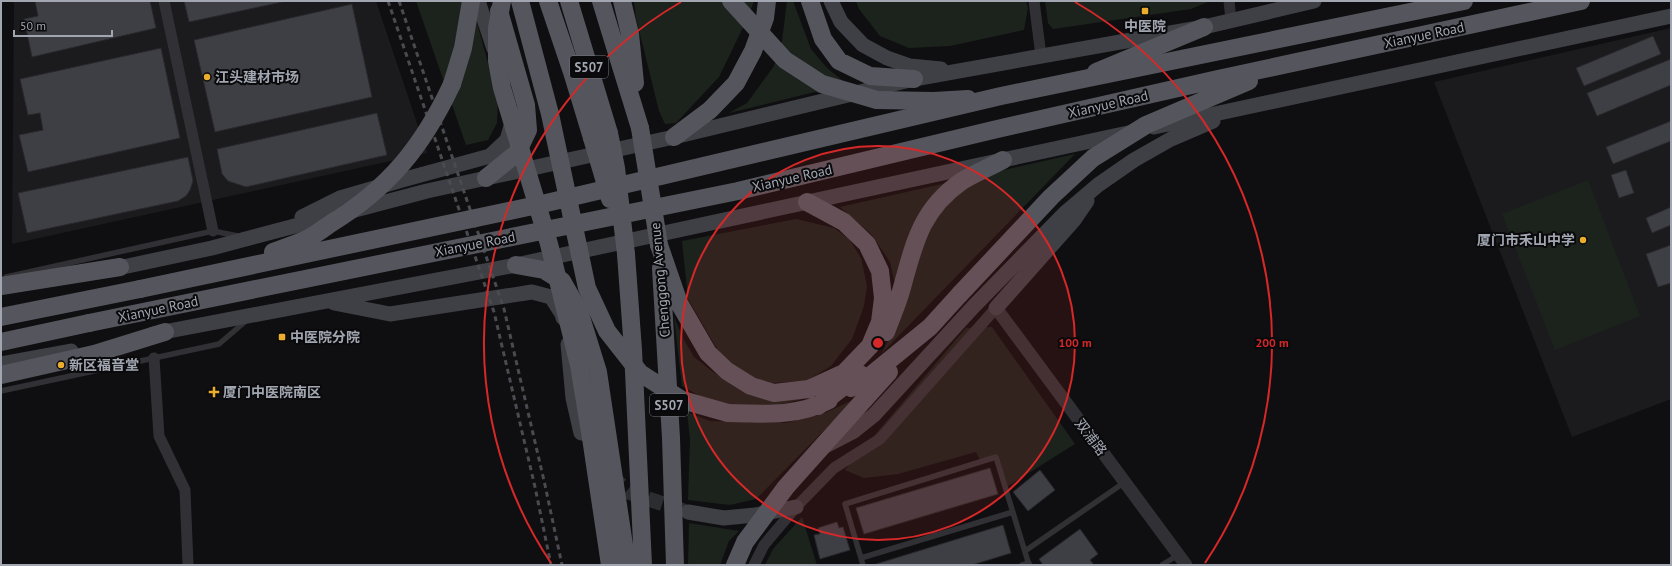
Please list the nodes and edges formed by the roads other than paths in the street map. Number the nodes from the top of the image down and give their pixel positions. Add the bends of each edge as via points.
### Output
1 (164, 1) edge
2 (471, 1) edge
3 (478, 1) edge
4 (496, 1) edge
5 (502, 1) edge
6 (520, 1) edge
7 (548, 1) edge
8 (569, 1) edge
9 (602, 1) edge
10 (622, 1) edge
11 (731, 1) edge
12 (741, 1) edge
13 (767, 1) edge
14 (810, 1) edge
15 (831, 1) edge
16 (1034, 1) edge
17 (1229, 1) edge
18 (1314, 1) edge
19 (1464, 1) edge
20 (1581, 1) edge
21 (1671, 16) edge
22 (1231, 20) junction
23 (754, 26) junction
24 (1204, 27) junction
25 (1041, 56) junction
26 (1294, 63) junction
27 (960, 70) junction
28 (914, 79) junction
29 (1071, 83) junction
30 (1001, 96) junction
31 (1237, 109) junction
32 (640, 128) junction
33 (674, 137) junction
34 (1003, 160) junction
35 (486, 178) junction
36 (1098, 185) junction
37 (807, 202) junction
38 (213, 231) junction
39 (270, 233) junction
40 (248, 239) junction
41 (659, 245) junction
42 (626, 254) junction
43 (516, 265) junction
44 (120, 267) junction
45 (227, 271) junction
46 (1, 278) edge
47 (1, 286) edge
48 (1, 295) edge
49 (325, 302) junction
50 (996, 308) junction
51 (252, 315) junction
52 (1, 317) edge
53 (930, 327) junction
54 (165, 332) joint
55 (1, 342) edge
56 (154, 358) junction
57 (2, 376) edge
58 (818, 406) junction
59 (586, 436) junction
60 (819, 450) junction
61 (1125, 482) junction
62 (796, 507) junction
63 (688, 512) tunnel mouth
64 (1013, 512) junction
65 (1025, 551) junction
66 (861, 558) junction
67 (1182, 560) edge
68 (1029, 564) edge
69 (188, 565) edge
70 (610, 565) edge
71 (628, 565) edge
72 (643, 565) edge
73 (675, 565) edge
74 (735, 565) edge
75 (754, 565) edge
76 (863, 565) edge
77 (1022, 565) edge
78 (1162, 565) edge

1 - 38 street
2 - 45 highway, bridge via 463,48 452,84 425,136 406,161 385,184 348,214 307,239
3 - 39 main road via 515,110 507,140 490,156 340,198
4 - 35 highway via 526,105 528,130 517,153
5 - 59 highway, bridge via 497,28 497,61 502,88 549,244 579,365
6 - 58 highway, bridge via 550,114 587,288 607,331 640,373 682,400 728,413 776,414
7 - 42 highway, bridge via 572,72
8 - 42 highway, S507, bridge via 609,133 616,168
9 - 32 highway, Chenggong Avenue / S507
10 - 32 highway via 630,34
11 - 23 highway, bridge
12 - 23 highway, bridge
13 - 33 highway via 753,51 736,83 710,110
14 - 28 highway via 822,39 839,61 870,76
15 - 27 main road via 840,22 863,45 887,58 910,66
16 - 25 street
17 - 22 street
18 - 22 main road
19 - 29 highway, Xianyue Road, bridge
20 - 26 highway, Xianyue Road, bridge
21 - 31 main road
22 - 24 main road
23 - 30 highway, bridge via 785,60 822,84 877,100 934,101
24 - 25 main road
24 - 29 highway
25 - 27 main road
26 - 53 highway, bridge via 1146,125 1094,158 1051,196
26 - 55 highway, Xianyue Road, bridge via 993,130 738,191
27 - 28 main road
28 - 33 main road
29 - 30 highway, Xianyue Road, bridge
30 - 45 highway, Xianyue Road, bridge via 542,204
31 - 34 main road
31 - 36 main road via 1171,139
32 - 41 highway, Chenggong Avenue / S507, bridge
33 - 35 main road
34 - 37 main road
34 - 58 highway via 962,181 939,202 921,227 888,326 869,362 852,380
35 - 39 main road
36 - 50 main road via 1074,220
36 - 60 main road via 1065,213 974,306 874,415 854,431
37 - 41 highway via 844,222 867,244 880,271 882,298 880,322 870,346 844,374 810,389 774,393 751,386 727,371 708,353 679,303
37 - 43 main road
38 - 40 lane
38 - 46 lane
39 - 40 main road
40 - 44 main road
41 - 73 highway, Chenggong Avenue / S507 via 671,438
42 - 72 highway, S507
43 - 49 main road
43 - 71 highway via 544,270 562,281 579,311 598,372
44 - 47 highway
44 - 48 main road
45 - 52 highway, Xianyue Road, bridge
49 - 51 main road
49 - 59 main road via 390,314 532,292 551,297 562,314 567,336 573,398
50 - 61 street, 双浦路
50 - 62 street via 880,439 834,468
51 - 54 main road
51 - 56 lane via 219,344
53 - 58 highway via 865,380
53 - 60 highway
54 - 57 highway via 94,354
56 - 57 lane
56 - 69 street via 160,436 185,490
59 - 70 highway
60 - 74 highway, bridge via 786,487 745,542
61 - 65 lane
61 - 67 street, 双浦路
62 - 63 main road via 724,518
62 - 75 street via 764,545
64 - 65 lane
64 - 66 lane
64 - 66 lane via 996,458 845,504
65 - 68 lane
66 - 76 lane
67 - 78 lane
68 - 77 lane

